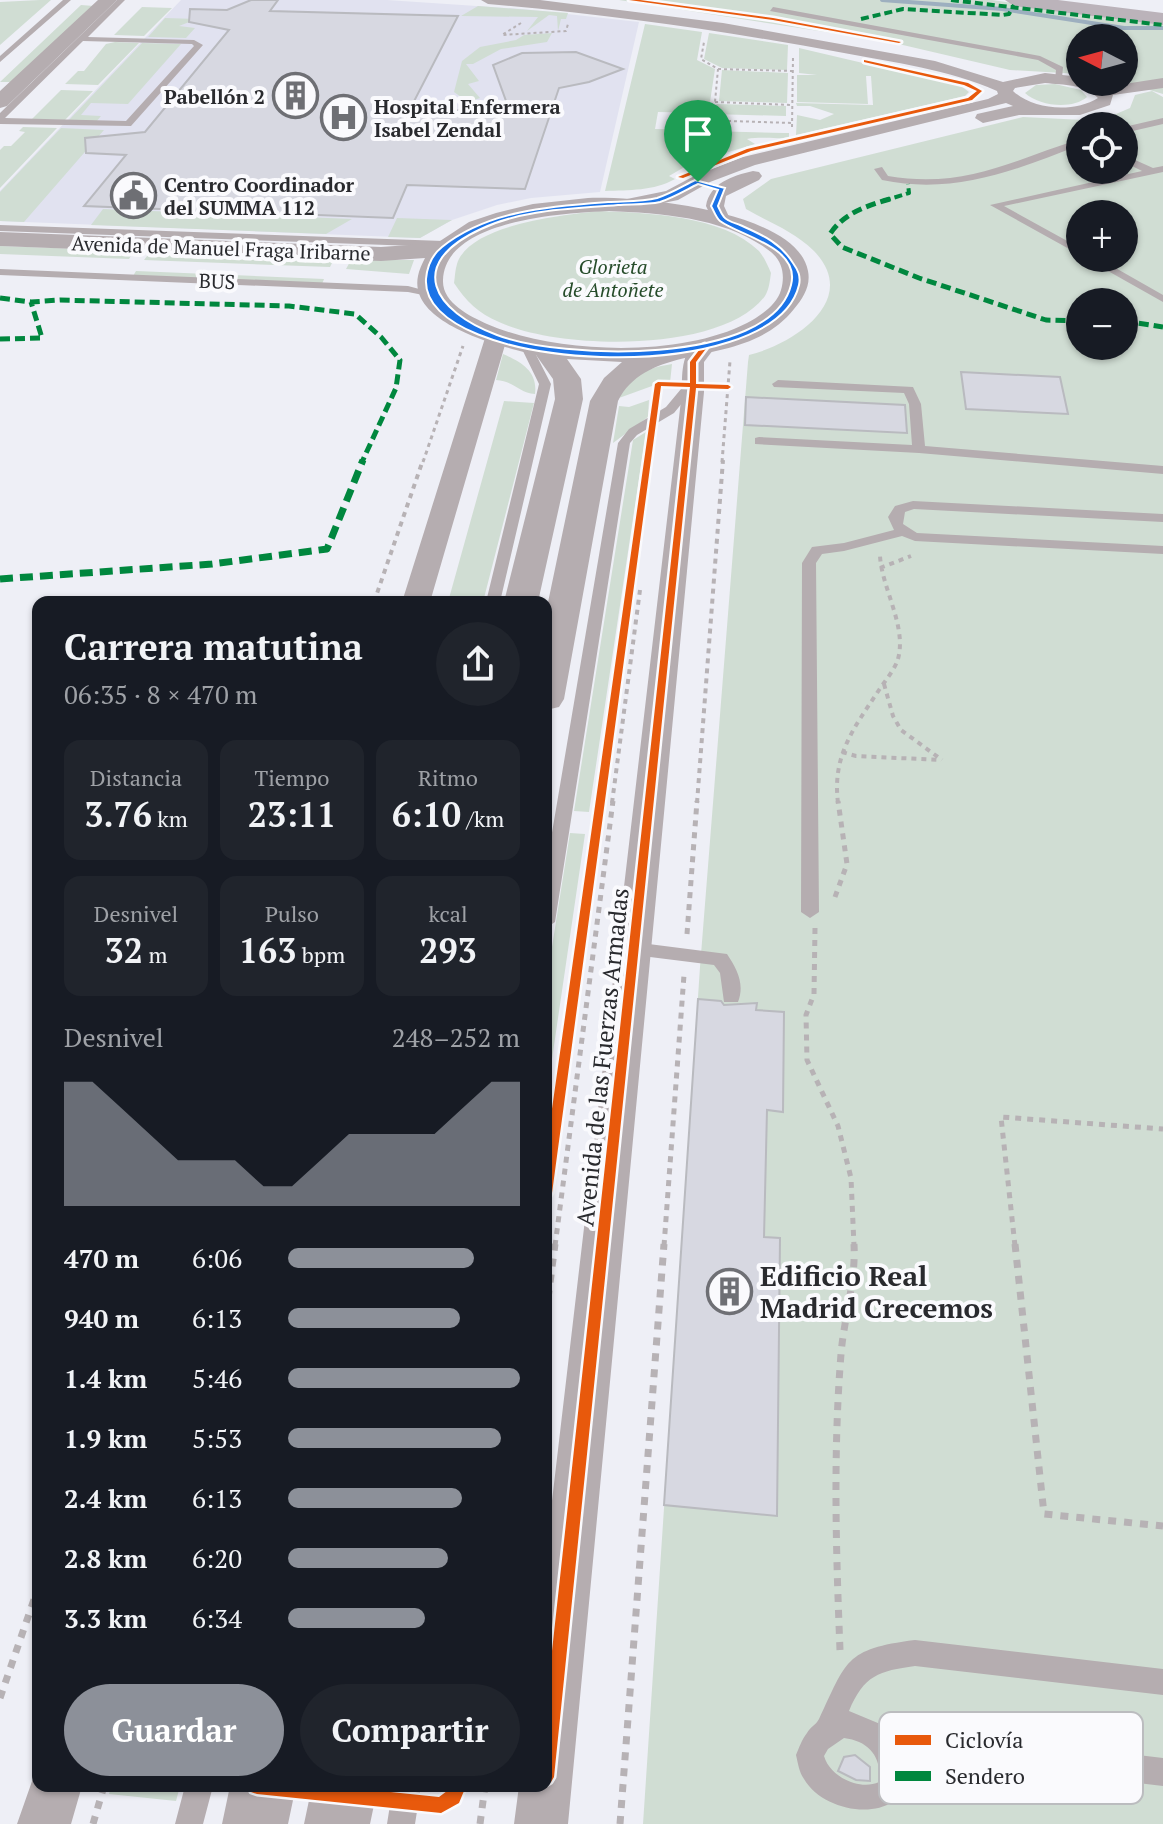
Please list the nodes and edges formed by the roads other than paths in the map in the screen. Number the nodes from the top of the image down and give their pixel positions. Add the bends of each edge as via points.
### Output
1 (67, 0) edge
2 (80, 0) edge
3 (108, 0) edge
4 (121, 0) edge
5 (488, 0) edge
6 (548, 0) edge
7 (1014, 0) edge
8 (1041, 0) edge
9 (1147, 0) edge
10 (773, 9) dead end
11 (1163, 19) edge
12 (82, 39) junction
13 (0, 60) edge
14 (0, 72) edge
15 (1032, 78) junction
16 (1058, 78) junction
17 (1066, 79) edge
18 (1163, 83) edge
19 (1138, 87) edge
20 (1006, 92) junction
21 (1105, 96) edge
22 (0, 102) edge
23 (1042, 109) junction
24 (0, 119) edge
25 (1163, 121) edge
26 (1138, 127) edge
27 (1066, 147) edge
28 (1138, 163) edge
29 (879, 169) dead end
30 (1157, 170) edge
31 (1163, 177) edge
32 (629, 204) junction
33 (721, 219) junction
34 (0, 228) edge
35 (0, 239) edge
36 (1066, 244) edge
37 (446, 247) junction
38 (0, 259) edge
39 (0, 272) edge
40 (1115, 272) edge
41 (431, 289) junction
42 (1163, 299) edge
43 (496, 338) junction
44 (705, 346) junction
45 (537, 349) junction
46 (662, 353) junction
47 (778, 384) dead end
48 (690, 386) junction
49 (759, 441) dead end
50 (919, 449) junction
51 (1163, 470) edge
52 (1163, 518) edge
53 (903, 532) junction
54 (1163, 550) edge
55 (418, 596) edge
56 (494, 596) edge
57 (522, 596) edge
58 (552, 668) edge
59 (552, 885) edge
60 (817, 915) road end
61 (633, 949) junction
62 (731, 997) dead end
63 (1163, 1682) edge
64 (552, 1720) edge
65 (828, 1730) junction
66 (879, 1738) edge
67 (1143, 1770) edge
68 (1163, 1772) edge
69 (54, 1792) edge
70 (197, 1792) edge
71 (262, 1792) edge
72 (344, 1792) edge
73 (406, 1792) edge
74 (544, 1792) edge
75 (882, 1804) edge
76 (839, 1818) edge
77 (44, 1824) edge
78 (189, 1824) edge
79 (255, 1824) edge
80 (337, 1824) edge
81 (401, 1824) edge
82 (541, 1824) edge

1 - 13 lane
2 - 14 street
3 - 22 street
4 - 12 lane
5 - 20 street via 805,40 966,75
6 - 15 street via 758,26
7 - 11 highway
8 - 9 highway via 1096,6
10 - 16 lane via 1040,58 1060,69
12 - 24 lane
12 - 24 lane via 199,45 133,123
15 - 16 street
15 - 20 street via 1019,80
16 - 17 street
18 - 19 street
20 - 23 street
20 - 32 street via 994,103 749,161 671,196
21 - 23 street via 1104,102 1087,109
23 - 33 street via 919,132 766,171 717,194
25 - 26 lane
27 - 29 lane via 961,183 908,184 885,178
28 - 30 lane
30 - 31 lane
30 - 36 lane via 995,205
32 - 33 street
32 - 37 street via 518,214 479,227
33 - 44 street via 757,233 782,251 796,282 788,304 765,323
34 - 37 lane, BUS
35 - 37 street, Avenida de Manuel Fraga Iribarne via 381,254
37 - 41 street via 431,267
38 - 41 street, Avenida de Manuel Fraga Iribarne via 376,275
39 - 41 lane, BUS
40 - 42 lane
41 - 43 street via 445,310
43 - 45 street
43 - 55 street
44 - 46 street
44 - 48 street, Avenida de las Fuerzas Armadas via 693,362
45 - 46 street via 604,356
45 - 56 lane via 545,384
45 - 57 street via 567,379 569,399
46 - 58 street via 629,367 612,383 604,401
47 - 50 lane via 909,390
48 - 59 lane via 670,410 624,443
48 - 61 street, Avenida de las Fuerzas Armadas
49 - 50 lane
50 - 51 lane
52 - 53 lane via 913,505 895,517
53 - 54 lane via 915,537
53 - 60 lane via 817,550 809,563
61 - 62 lane via 720,959 729,972
61 - 64 street, Avenida de las Fuerzas Armadas
63 - 65 lane via 915,1653 879,1656 849,1677
65 - 66 lane via 856,1724
65 - 76 lane via 812,1752 811,1768 815,1784
67 - 68 lane
69 - 77 street
70 - 78 lane
71 - 79 street
72 - 80 street
73 - 81 lane
74 - 82 street
75 - 76 lane

